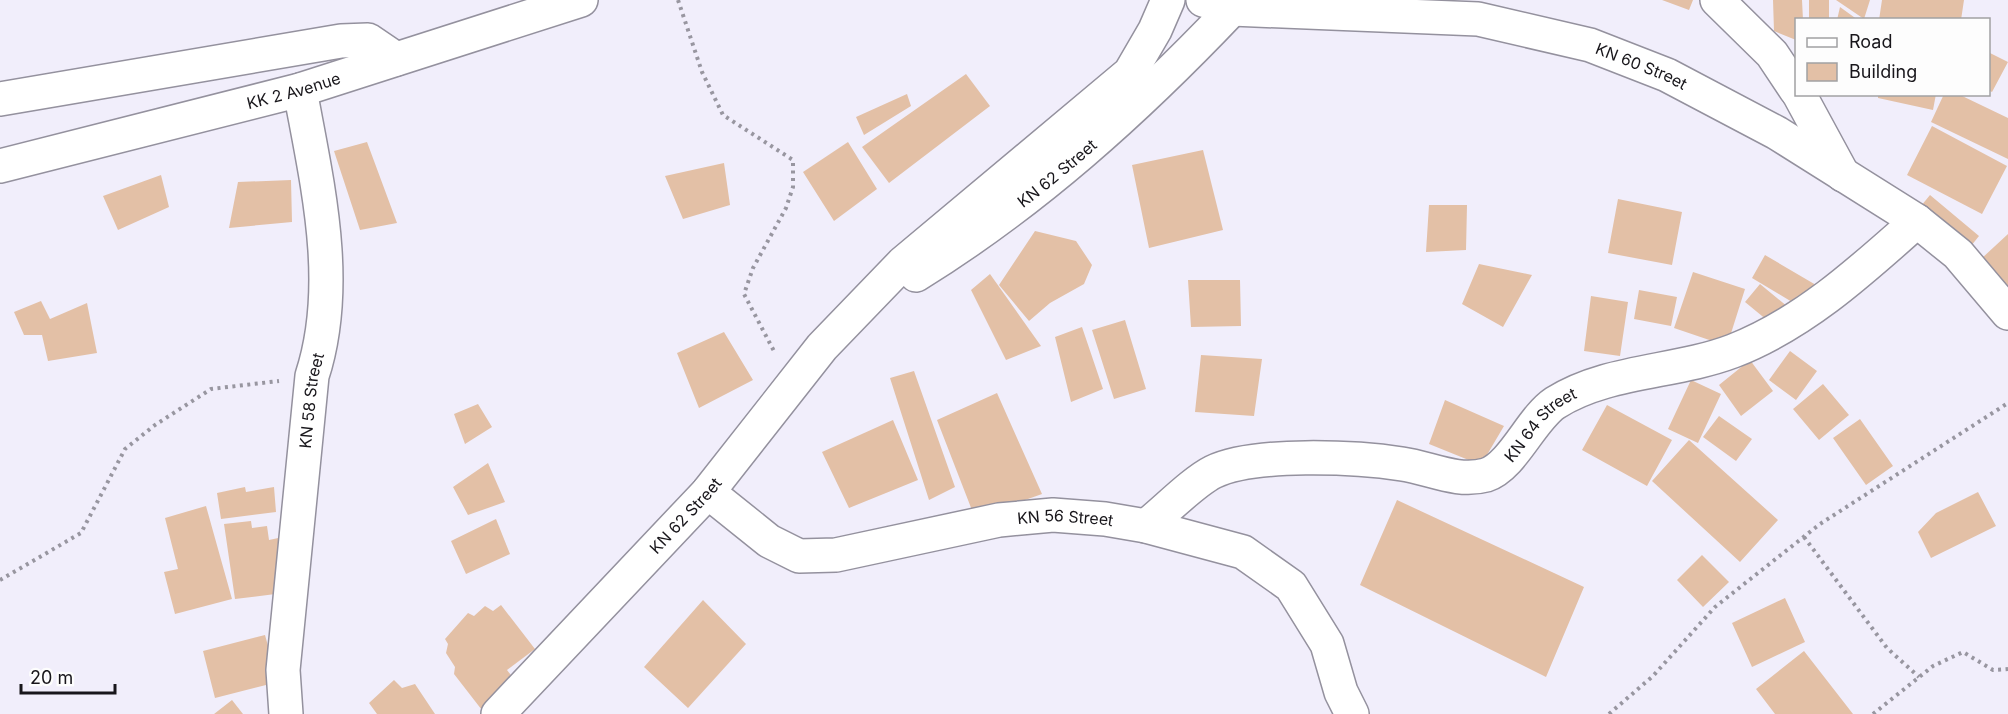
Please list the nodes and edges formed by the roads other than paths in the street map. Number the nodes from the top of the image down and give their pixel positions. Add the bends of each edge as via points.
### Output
1 (581, 0) edge
2 (1168, 0) edge
3 (1717, 0) edge
4 (1218, 5) edge
5 (396, 60) junction
6 (1795, 87) edge
7 (300, 90) junction
8 (1800, 96) edge
9 (0, 99) edge
10 (0, 166) edge
11 (1843, 175) junction
12 (1917, 221) junction
13 (861, 309) junction
14 (2008, 313) edge
15 (708, 492) junction
16 (1146, 526) junction
17 (286, 714) edge
18 (498, 714) edge
19 (1352, 714) edge

1 - 5 street, KK 2 Avenue
2 - 13 street, KN 62 Street via 1130,73 903,263
3 - 6 street via 1772,54
4 - 11 street, KN 60 Street via 1478,19 1590,45 1667,75 1777,133
4 - 13 street, KN 62 Street via 1164,80 1065,168 975,238
5 - 7 street, KK 2 Avenue
5 - 9 street via 368,40 341,40
7 - 10 street, KK 2 Avenue
7 - 17 street, KN 58 Street via 318,186 327,270 322,347 312,376 283,670
8 - 11 street
11 - 12 street, KN 60 Street
12 - 14 street, KN 60 Street via 1958,254
12 - 16 street, KN 64 Street via 1797,320 1733,351 1588,386 1553,405 1506,461 1488,474 1459,478 1402,464 1293,458 1236,466 1212,472
13 - 15 street, KN 62 Street via 822,347
15 - 16 street, KN 56 Street via 769,541 799,556 836,555 999,520 1042,516 1105,519
15 - 18 street, KN 62 Street
16 - 19 street, KN 56 Street via 1243,552 1291,586 1327,644 1341,693

